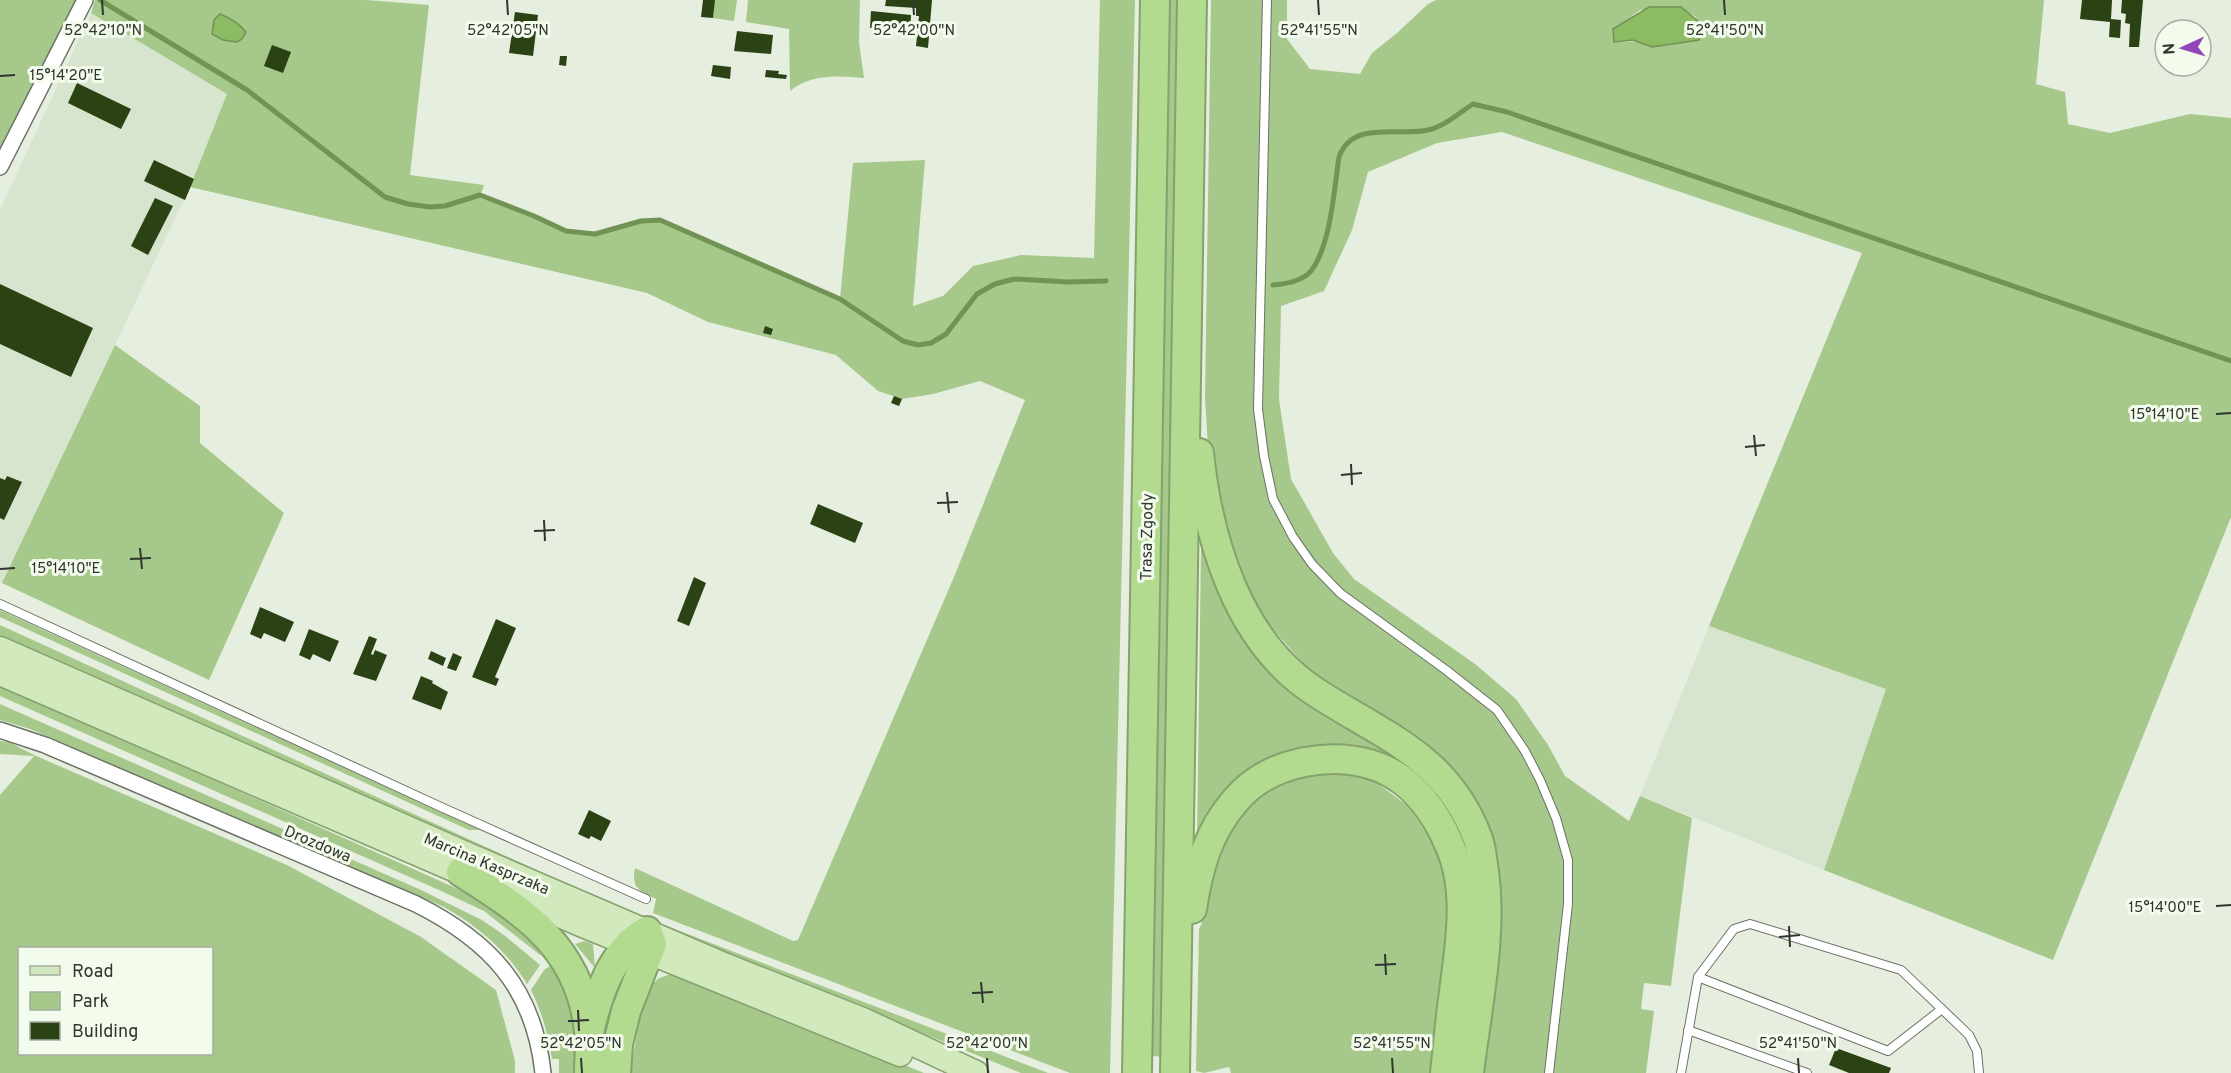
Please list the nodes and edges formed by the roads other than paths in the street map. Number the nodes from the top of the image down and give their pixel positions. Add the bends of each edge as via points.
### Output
1 (85, 0) edge
2 (1155, 0) edge
3 (1192, 0) edge
4 (1267, 0) edge
5 (0, 167) edge
6 (1187, 334) junction
7 (0, 604) edge
8 (0, 649) edge
9 (0, 673) edge
10 (0, 730) edge
11 (460, 872) junction
12 (646, 898) dead end
13 (642, 942) junction
14 (1698, 977) junction
15 (1177, 998) junction
16 (1942, 1009) junction
17 (1688, 1030) junction
18 (589, 1032) junction
19 (1138, 1067) edge
20 (543, 1073) edge
21 (589, 1073) edge
22 (616, 1073) edge
23 (943, 1073) edge
24 (976, 1073) edge
25 (1175, 1073) edge
26 (1445, 1073) edge
27 (1469, 1073) edge
28 (1549, 1073) edge
29 (1681, 1073) edge
30 (1807, 1073) edge
31 (1979, 1073) edge

1 - 5 street
2 - 19 highway, Trasa Zgody
3 - 6 highway
4 - 28 lane via 1258,409 1273,499 1312,564 1340,593 1497,710 1540,780 1568,860 1568,904
6 - 15 highway
6 - 27 highway via 1201,472 1211,527 1226,576 1255,630 1274,656 1312,690 1411,749 1442,777 1463,804 1479,841 1488,908
7 - 12 lane, Marcina Kasprzaka
8 - 13 main road, Marcina Kasprzaka
9 - 11 main road, Marcina Kasprzaka
10 - 20 street, Drozdowa via 45,745 416,904 452,924 486,950 514,983 537,1036
11 - 13 main road, Marcina Kasprzaka
11 - 18 highway via 507,901 551,939 576,979
13 - 18 highway via 615,962
13 - 22 highway via 618,1044
13 - 23 main road, Marcina Kasprzaka
13 - 24 main road, Marcina Kasprzaka via 726,966 865,1021
14 - 16 lane via 1888,1051
14 - 16 lane via 1734,929 1750,924 1901,970
14 - 17 lane
15 - 25 highway
15 - 26 highway via 1197,875 1219,822 1235,800 1264,777 1304,763 1352,761 1381,768 1425,801 1450,845 1458,874 1462,929
16 - 31 lane via 1974,1043
17 - 29 lane
17 - 30 lane
18 - 21 highway

